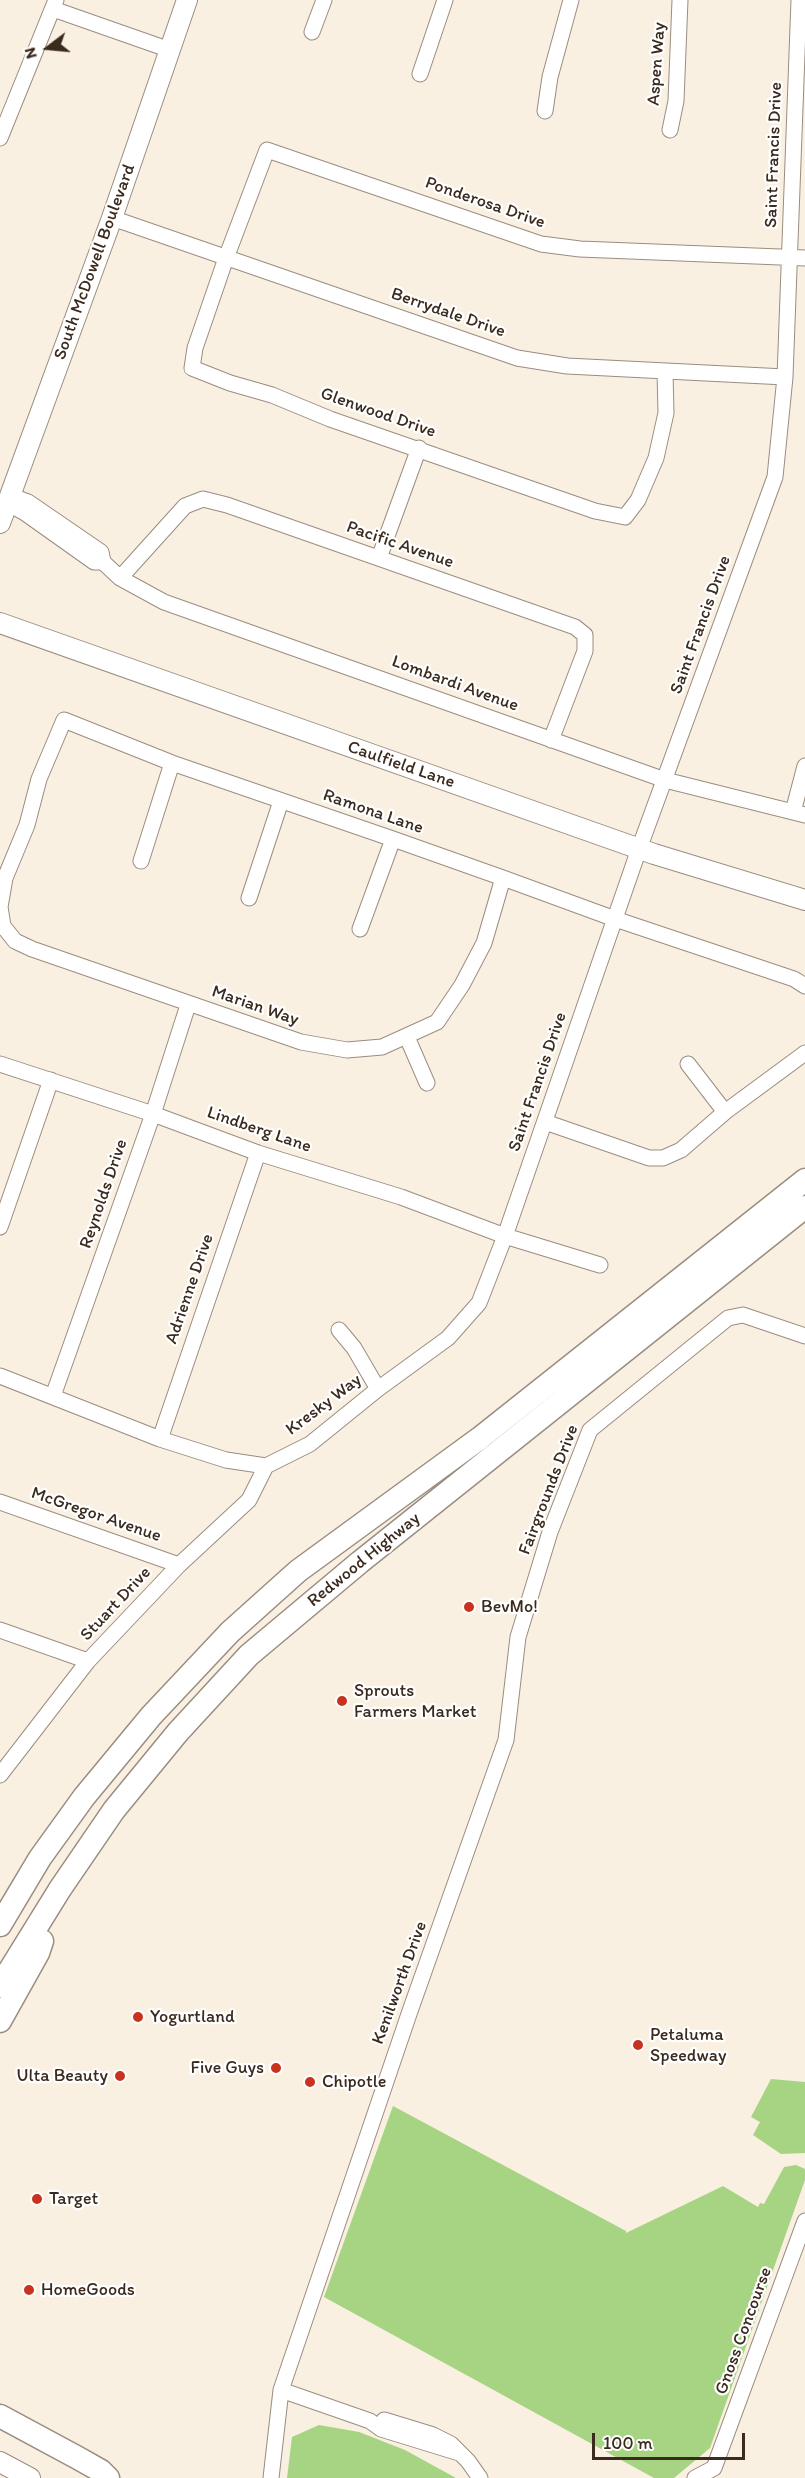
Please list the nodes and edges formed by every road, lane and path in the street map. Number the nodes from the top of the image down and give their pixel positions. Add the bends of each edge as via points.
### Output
1 (187, 0) edge
2 (324, 0) edge
3 (445, 0) edge
4 (571, 0) edge
5 (680, 0) edge
6 (799, 0) edge
7 (54, 5) edge
8 (312, 32) dead end
9 (170, 50) junction
10 (420, 74) dead end
11 (545, 111) dead end
12 (670, 130) dead end
13 (0, 138) edge
14 (267, 150) joint
15 (112, 218) junction
16 (226, 258) junction
17 (789, 258) junction
18 (805, 258) edge
19 (665, 372) junction
20 (785, 376) junction
21 (419, 448) junction
22 (8, 499) junction
23 (0, 523) edge
24 (379, 558) junction
25 (120, 578) junction
26 (0, 623) edge
27 (551, 740) junction
28 (172, 763) junction
29 (805, 766) edge
30 (665, 780) junction
31 (281, 801) junction
32 (799, 814) edge
33 (393, 839) junction
34 (639, 849) junction
35 (0, 850) edge
36 (15, 855) junction
37 (141, 861) dead end
38 (503, 878) junction
39 (249, 898) dead end
40 (805, 900) edge
41 (615, 919) junction
42 (360, 929) dead end
43 (805, 986) edge
44 (188, 1005) junction
45 (407, 1037) junction
46 (805, 1053) edge
47 (0, 1064) edge
48 (687, 1064) dead end
49 (51, 1080) junction
50 (427, 1083) dead end
51 (725, 1112) junction
52 (153, 1114) junction
53 (544, 1122) junction
54 (258, 1153) junction
55 (805, 1180) edge
56 (805, 1207) edge
57 (0, 1227) edge
58 (505, 1236) junction
59 (600, 1266) dead end
60 (339, 1330) dead end
61 (805, 1336) edge
62 (0, 1376) edge
63 (378, 1389) junction
64 (53, 1396) junction
65 (159, 1439) junction
66 (266, 1466) junction
67 (0, 1502) edge
68 (179, 1565) junction
69 (0, 1630) edge
70 (518, 1637) joint
71 (88, 1661) junction
72 (2, 1768) edge
73 (53, 1902) junction
74 (0, 1925) edge
75 (0, 1986) edge
76 (0, 2021) edge
77 (805, 2221) edge
78 (281, 2390) junction
79 (0, 2416) edge
80 (0, 2462) edge
81 (30, 2478) edge
82 (108, 2478) edge
83 (271, 2478) edge
84 (480, 2478) edge
85 (695, 2478) edge

1 - 9 main road, South McDowell Boulevard
2 - 8 street
3 - 10 street
4 - 11 street
5 - 12 street, Aspen Way via 676,101
6 - 17 street, Saint Francis Drive
7 - 9 street
7 - 13 street
9 - 15 main road, South McDowell Boulevard
14 - 16 street, Glenwood Drive
14 - 17 street, Ponderosa Drive via 541,244
15 - 16 street, Berrydale Drive
15 - 22 main road, South McDowell Boulevard
16 - 19 street, Berrydale Drive via 517,357 567,366
16 - 21 street, Glenwood Drive via 195,348 192,368
17 - 18 street, Ponderosa Drive
17 - 20 street, Saint Francis Drive
19 - 20 street, Berrydale Drive
19 - 21 street, Glenwood Drive via 666,413 656,458 638,500 625,517 595,511
20 - 30 street, Saint Francis Drive via 775,477
21 - 24 street
22 - 23 main road, South McDowell Boulevard
22 - 25 street, Lombardi Avenue via 28,501 101,552 103,562
24 - 25 street, Pacific Avenue via 203,499 185,506
24 - 27 street, Pacific Avenue via 575,627 585,635 585,651
25 - 27 street, Lombardi Avenue via 164,602
26 - 34 main road, Caulfield Lane
27 - 30 street, Lombardi Avenue
28 - 31 street, Ramona Lane
28 - 36 street, Ramona Lane via 64,720 39,779
28 - 37 street
29 - 32 street
30 - 32 street, Lombardi Avenue
30 - 34 street, Saint Francis Drive
31 - 33 street, Ramona Lane
31 - 39 street
33 - 38 street, Ramona Lane
33 - 42 street
34 - 40 main road, Caulfield Lane
34 - 41 street, Saint Francis Drive
35 - 36 street
36 - 44 street, Marian Way via 5,878 0,907 3,926 15,941
38 - 41 street, Ramona Lane
38 - 45 street, Marian Way via 484,943 462,985 437,1022
41 - 43 street, Ramona Lane
41 - 53 street, Saint Francis Drive
44 - 45 street, Marian Way via 301,1042 347,1050 382,1047
44 - 52 street, Reynolds Drive
45 - 50 street
46 - 51 street
47 - 49 street, Lindberg Lane
48 - 51 street
49 - 52 street, Lindberg Lane
49 - 57 street
51 - 53 street via 681,1150 663,1158 649,1158
52 - 54 street, Lindberg Lane
52 - 64 street, Reynolds Drive
53 - 58 street, Saint Francis Drive
54 - 58 street, Lindberg Lane via 401,1197
54 - 65 street, Adrienne Drive
55 - 74 highway, Redwood Highway via 480,1438 298,1571 230,1632 151,1716 84,1797 40,1858
56 - 73 highway, Redwood Highway via 369,1554 249,1655 114,1810
58 - 59 street, Lindberg Lane
58 - 63 street, Kresky Way via 478,1304 448,1338
60 - 63 street
61 - 70 street, Fairgrounds Drive via 743,1315 729,1318 590,1430 550,1532
62 - 64 street
63 - 66 street, Kresky Way via 310,1444
64 - 65 street
65 - 66 street via 226,1460
66 - 68 street, Stuart Drive via 249,1500
67 - 68 street, McGregor Avenue
68 - 71 street, Stuart Drive
69 - 71 street
70 - 78 street, Kenilworth Drive via 506,1740
71 - 72 street, Stuart Drive
73 - 75 highway, Redwood Highway
73 - 76 highway via 38,1953
77 - 85 street, Gnoss Concourse via 714,2468
78 - 83 street, Kenilworth Drive
78 - 84 street via 370,2421 381,2429 459,2453
79 - 82 highway
80 - 81 main road

